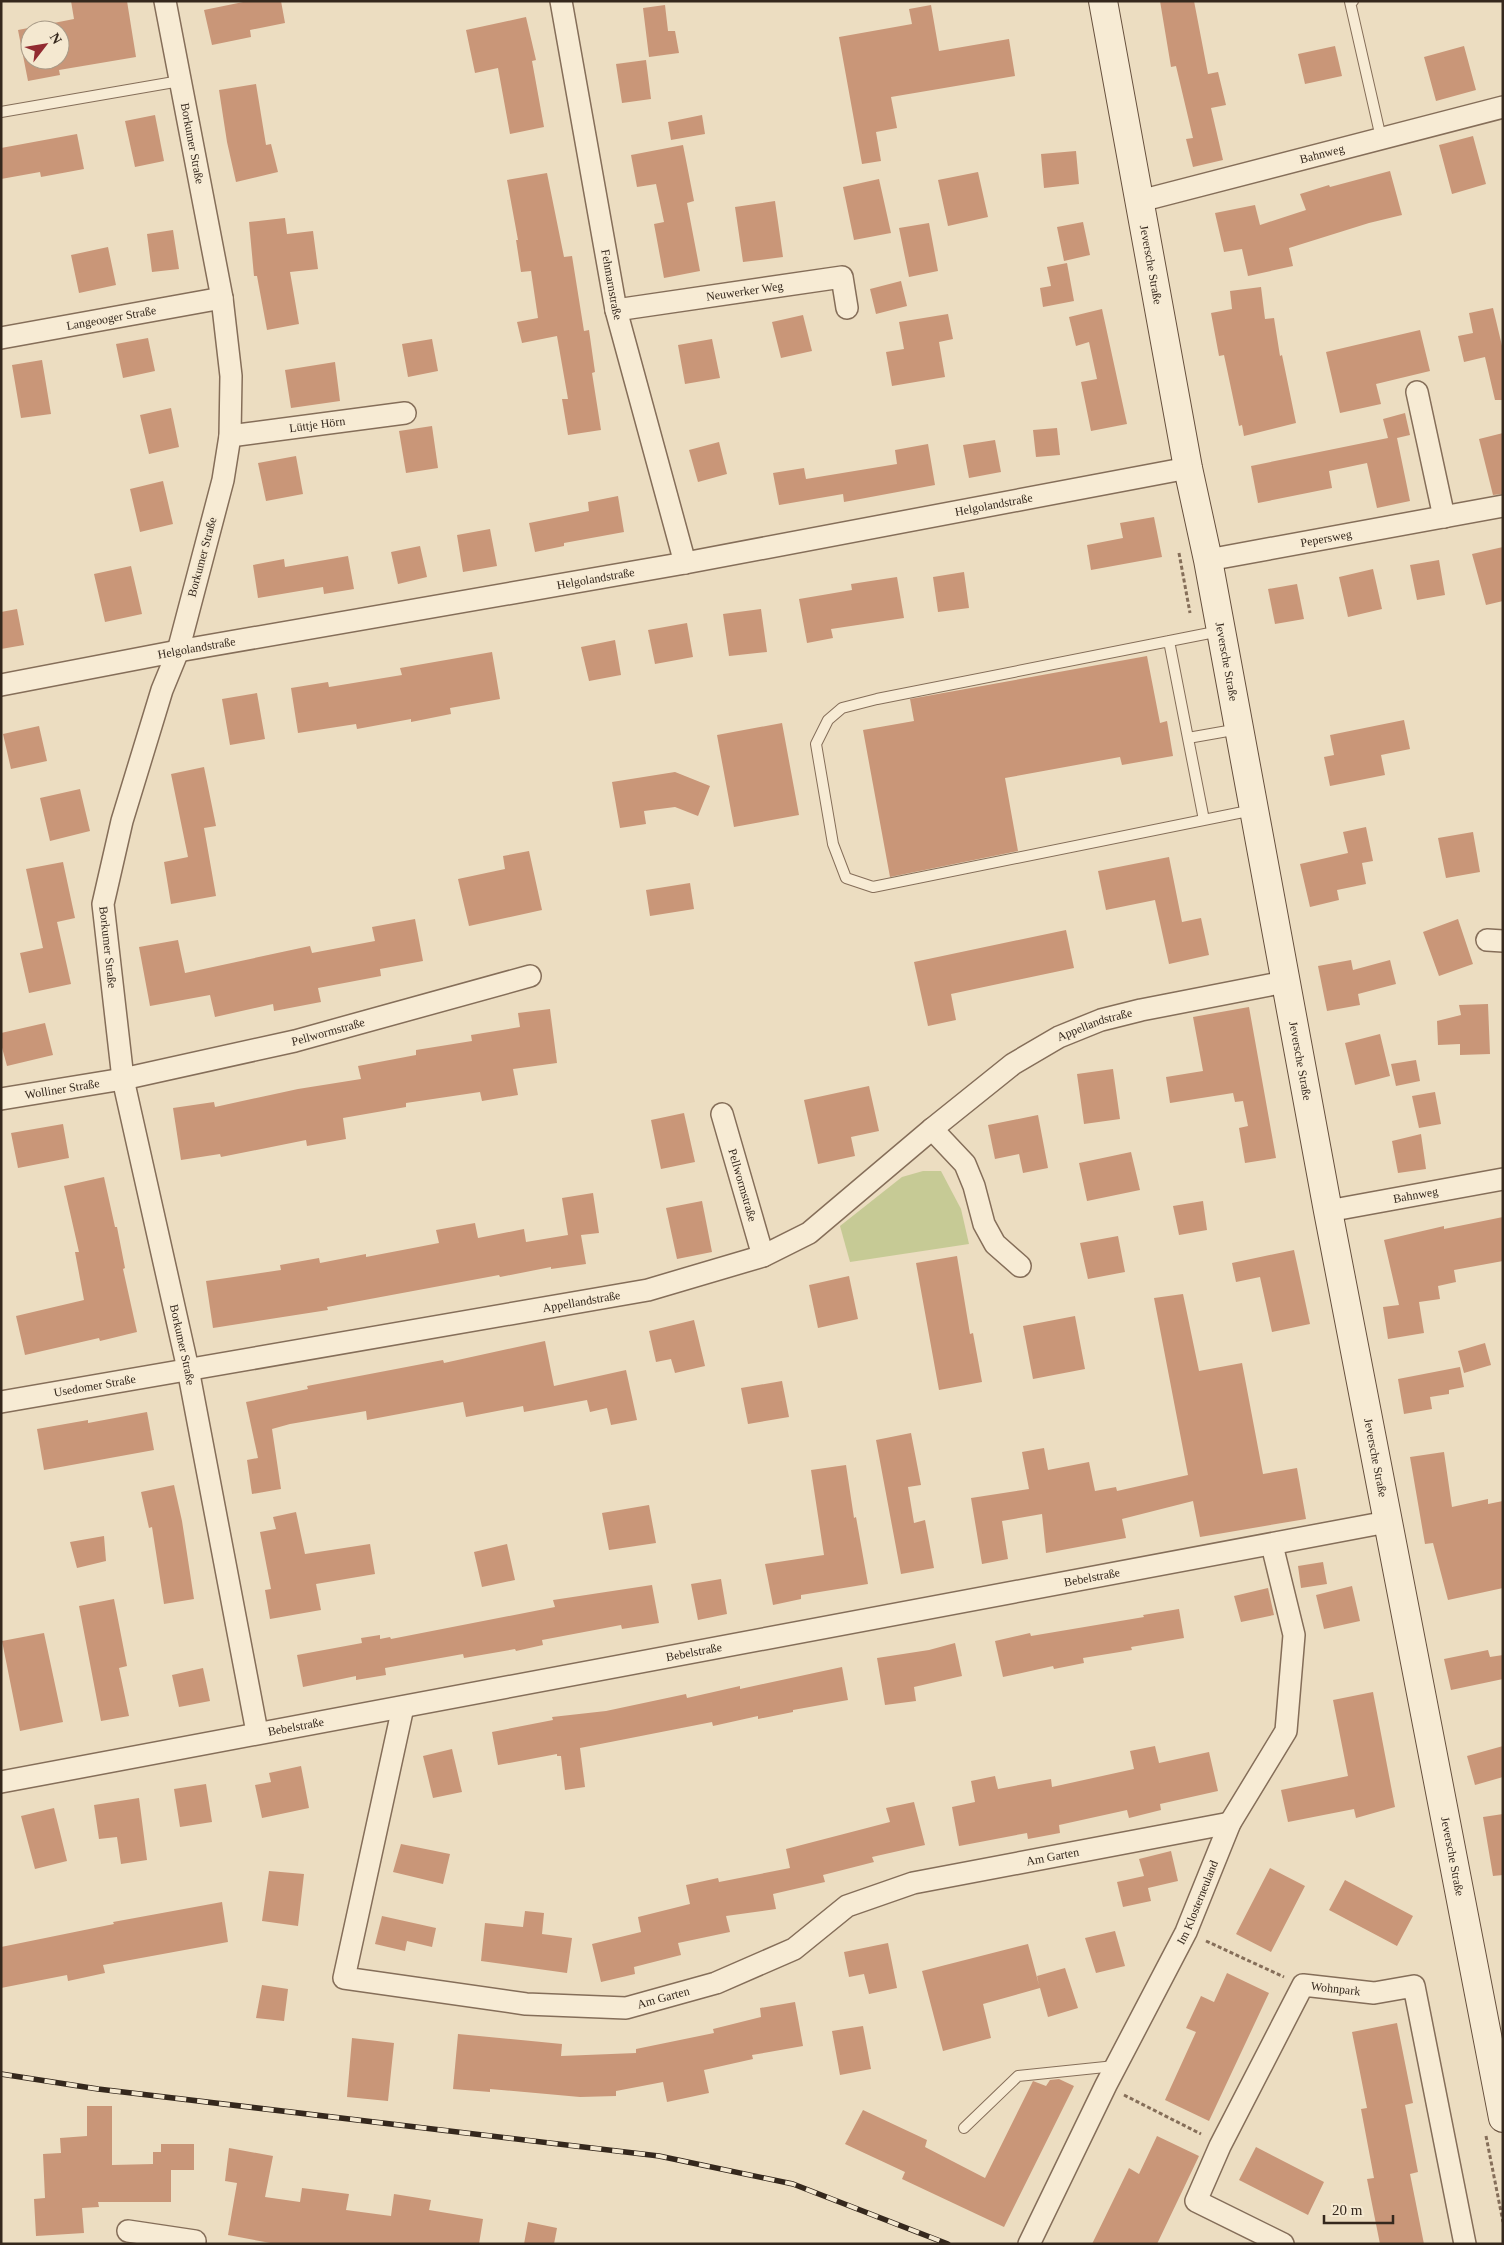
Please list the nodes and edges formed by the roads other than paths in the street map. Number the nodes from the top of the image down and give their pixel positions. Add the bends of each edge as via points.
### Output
1 (165, 1) edge
2 (561, 1) edge
3 (1103, 1) edge
4 (1352, 1) edge
5 (180, 81) junction
6 (1503, 107) edge
7 (1, 112) edge
8 (1381, 138) junction
9 (1140, 201) junction
10 (222, 298) junction
11 (847, 308) dead end
12 (616, 310) junction
13 (1, 338) edge
14 (1417, 392) dead end
15 (405, 413) dead end
16 (230, 436) junction
17 (1188, 468) junction
18 (1503, 506) edge
19 (1444, 517) junction
20 (1208, 560) junction
21 (684, 563) junction
22 (1221, 630) junction
23 (1169, 641) junction
24 (178, 651) junction
25 (1, 685) edge
26 (1239, 729) junction
27 (1188, 738) junction
28 (1254, 810) junction
29 (1204, 820) junction
30 (530, 976) dead end
31 (1285, 982) junction
32 (123, 1079) junction
33 (1, 1099) edge
34 (722, 1114) dead end
35 (932, 1129) junction
36 (1503, 1179) edge
37 (1328, 1211) junction
38 (763, 1256) junction
39 (1020, 1266) dead end
40 (188, 1369) junction
41 (1, 1402) edge
42 (1387, 1522) junction
43 (1272, 1545) junction
44 (403, 1707) junction
45 (257, 1732) junction
46 (1, 1782) edge
47 (1230, 1823) junction
48 (1497, 2046) edge
49 (1116, 2066) junction
50 (1503, 2118) edge
51 (964, 2128) dead end
52 (128, 2231) dead end
53 (153, 2239) edge
54 (195, 2241) dead end
55 (1029, 2244) edge
56 (1283, 2244) edge
57 (1465, 2244) edge

1 - 5 street, Borkumer Straße
2 - 12 street, Fehmarnstraße
3 - 9 street, Jeversche Straße
4 - 8 lane
5 - 7 lane
5 - 10 street, Borkumer Straße
6 - 8 street, Bahnweg
8 - 9 street, Bahnweg
9 - 17 street, Jeversche Straße
10 - 13 street, Langeooger Straße
10 - 16 street, Borkumer Straße via 231,376
11 - 12 street, Neuwerker Weg via 842,277
12 - 21 street, Fehmarnstraße
14 - 19 street
15 - 16 street, Lüttje Hörn
16 - 24 street, Borkumer Straße via 223,480
17 - 20 street, Jeversche Straße
17 - 21 street, Helgolandstraße
18 - 19 street, Pepersweg
19 - 20 street, Pepersweg
20 - 22 street, Jeversche Straße
21 - 24 street, Helgolandstraße
22 - 23 lane
22 - 26 street, Jeversche Straße
23 - 27 lane
23 - 29 lane via 877,698 842,708 828,720 816,744 833,844 846,878 873,888
24 - 25 street, Helgolandstraße
24 - 32 street, Borkumer Straße via 162,690 125,812 103,904
26 - 27 lane
26 - 28 street, Jeversche Straße
27 - 29 lane
28 - 29 lane
28 - 31 street, Jeversche Straße
30 - 32 street, Pellwormstraße via 295,1041
31 - 35 street, Appellandstraße via 1133,1012 1101,1020 1059,1037 1014,1064
31 - 37 street, Jeversche Straße
32 - 33 street, Wolliner Straße
32 - 40 street, Borkumer Straße
34 - 38 street, Pellwormstraße
35 - 38 street, Appellandstraße via 809,1233
35 - 39 street via 965,1164 984,1224 995,1244
36 - 37 street, Bahnweg
37 - 42 street, Jeversche Straße
38 - 40 street, Appellandstraße via 648,1290
40 - 41 street, Usedomer Straße
40 - 45 street, Borkumer Straße
42 - 43 street, Bebelstraße
42 - 48 street, Jeversche Straße
43 - 44 street, Bebelstraße
43 - 47 street, Im Klosterneuland via 1294,1635 1286,1731
44 - 45 street, Bebelstraße
44 - 47 street, Am Garten via 344,1978 421,1990 526,2004 626,2008 716,1983 794,1950 846,1906 913,1884
45 - 46 street, Bebelstraße
47 - 49 street, Im Klosterneuland via 1186,1932
48 - 50 street, Jeversche Straße
49 - 51 lane via 1018,2076
49 - 55 street, Im Klosterneuland
52 - 53 street
53 - 54 street
56 - 57 street, Wohnpark via 1196,2201 1220,2146 1303,1985 1374,1993 1414,1986

